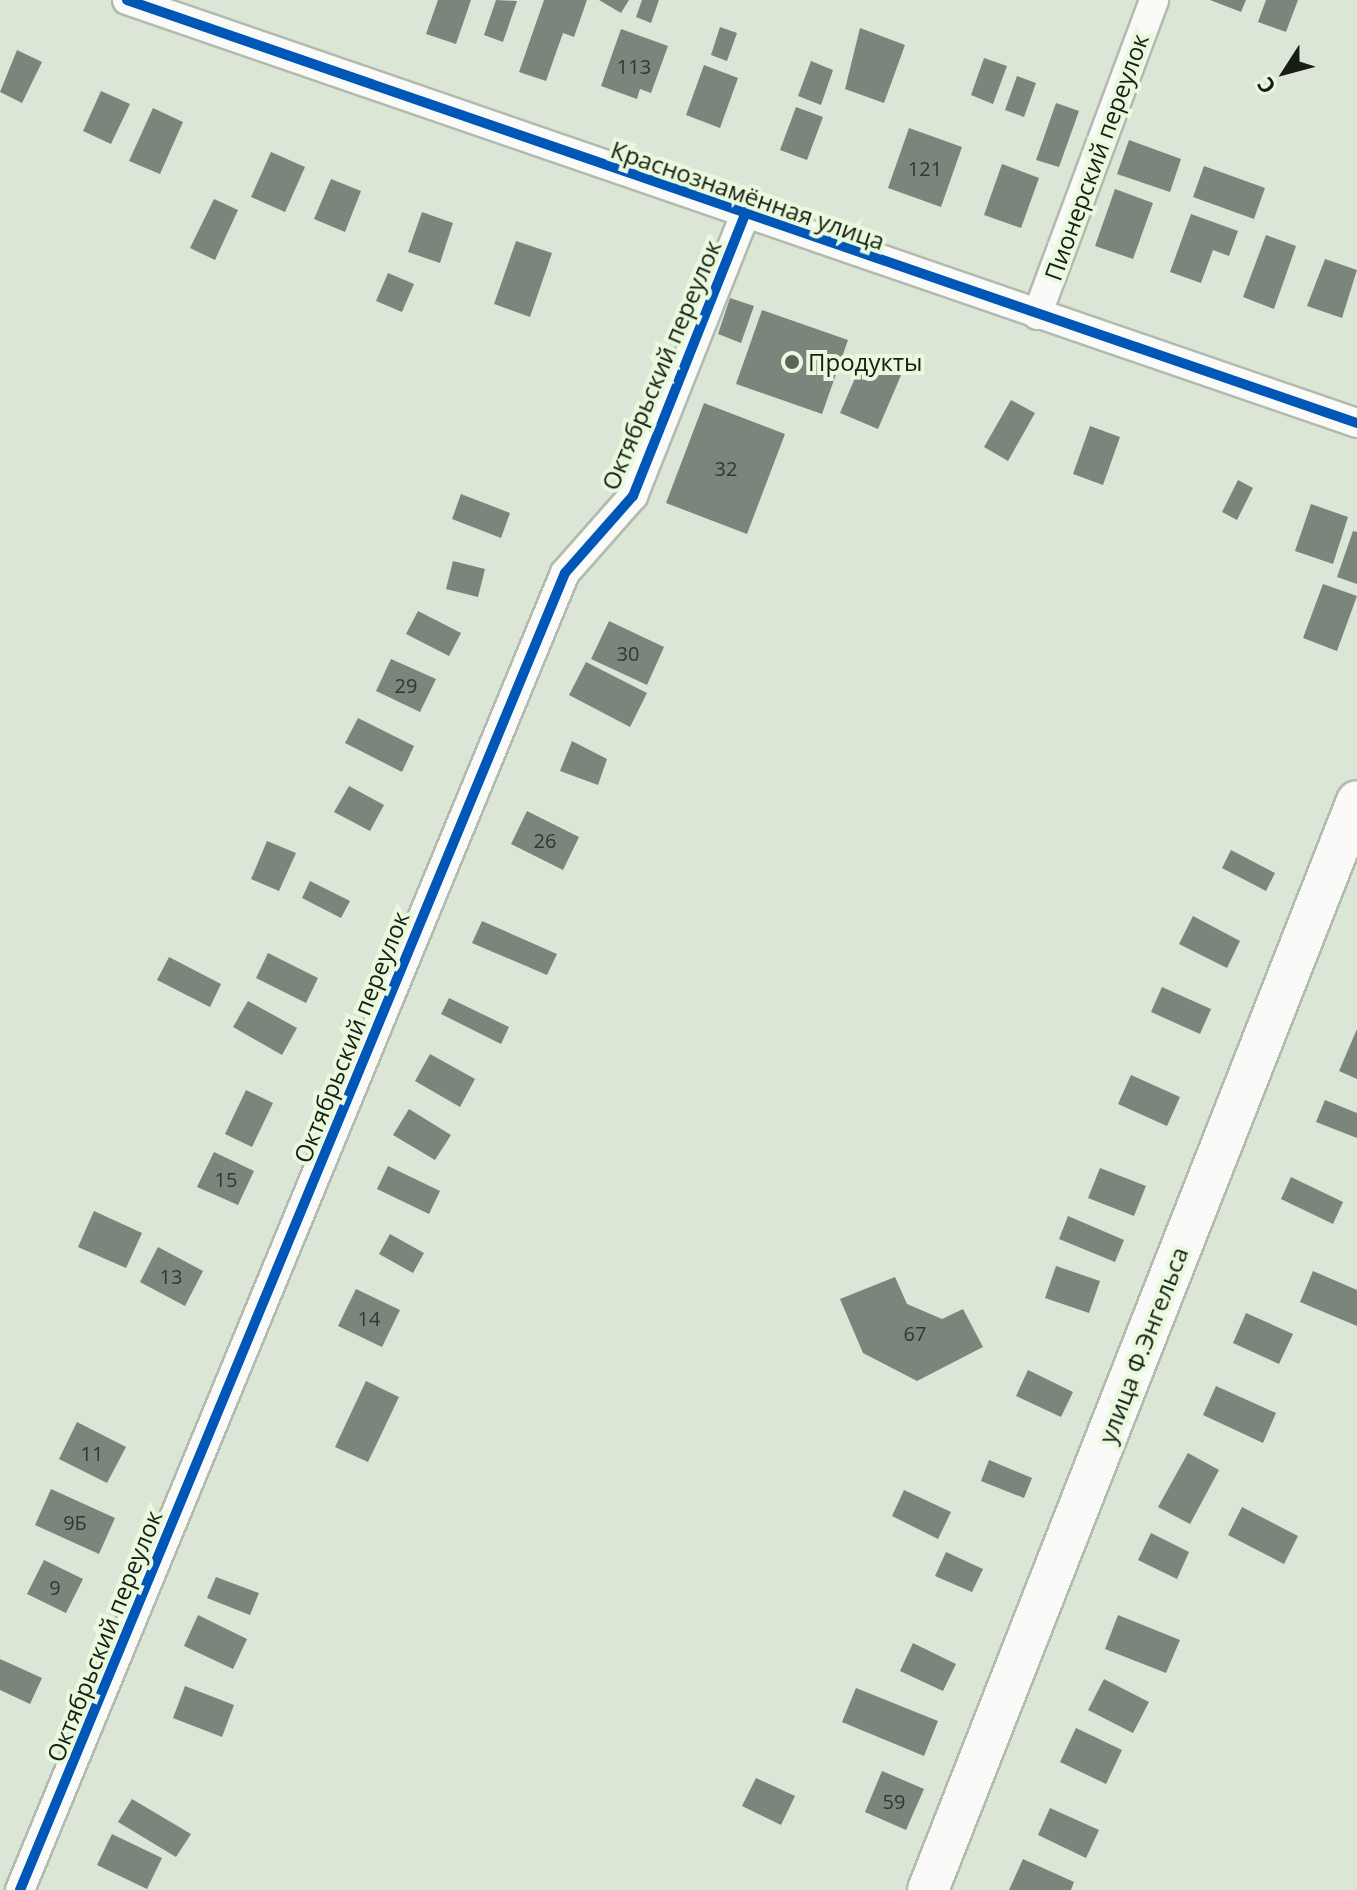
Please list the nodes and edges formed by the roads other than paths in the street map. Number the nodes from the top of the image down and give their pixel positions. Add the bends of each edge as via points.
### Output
1 (127, 0) edge
2 (1154, 0) edge
3 (745, 215) junction
4 (1037, 315) junction
5 (1357, 423) edge
6 (1357, 801) edge
7 (20, 1890) edge
8 (928, 1890) edge

1 - 3 street, Краснознамённая улица
2 - 4 street, Пионерский переулок
3 - 4 street, Краснознамённая улица
3 - 7 street, Октябрьский переулок via 633,496 565,573
4 - 5 street, Краснознамённая улица
6 - 8 main road, улица Ф.Энгельса

